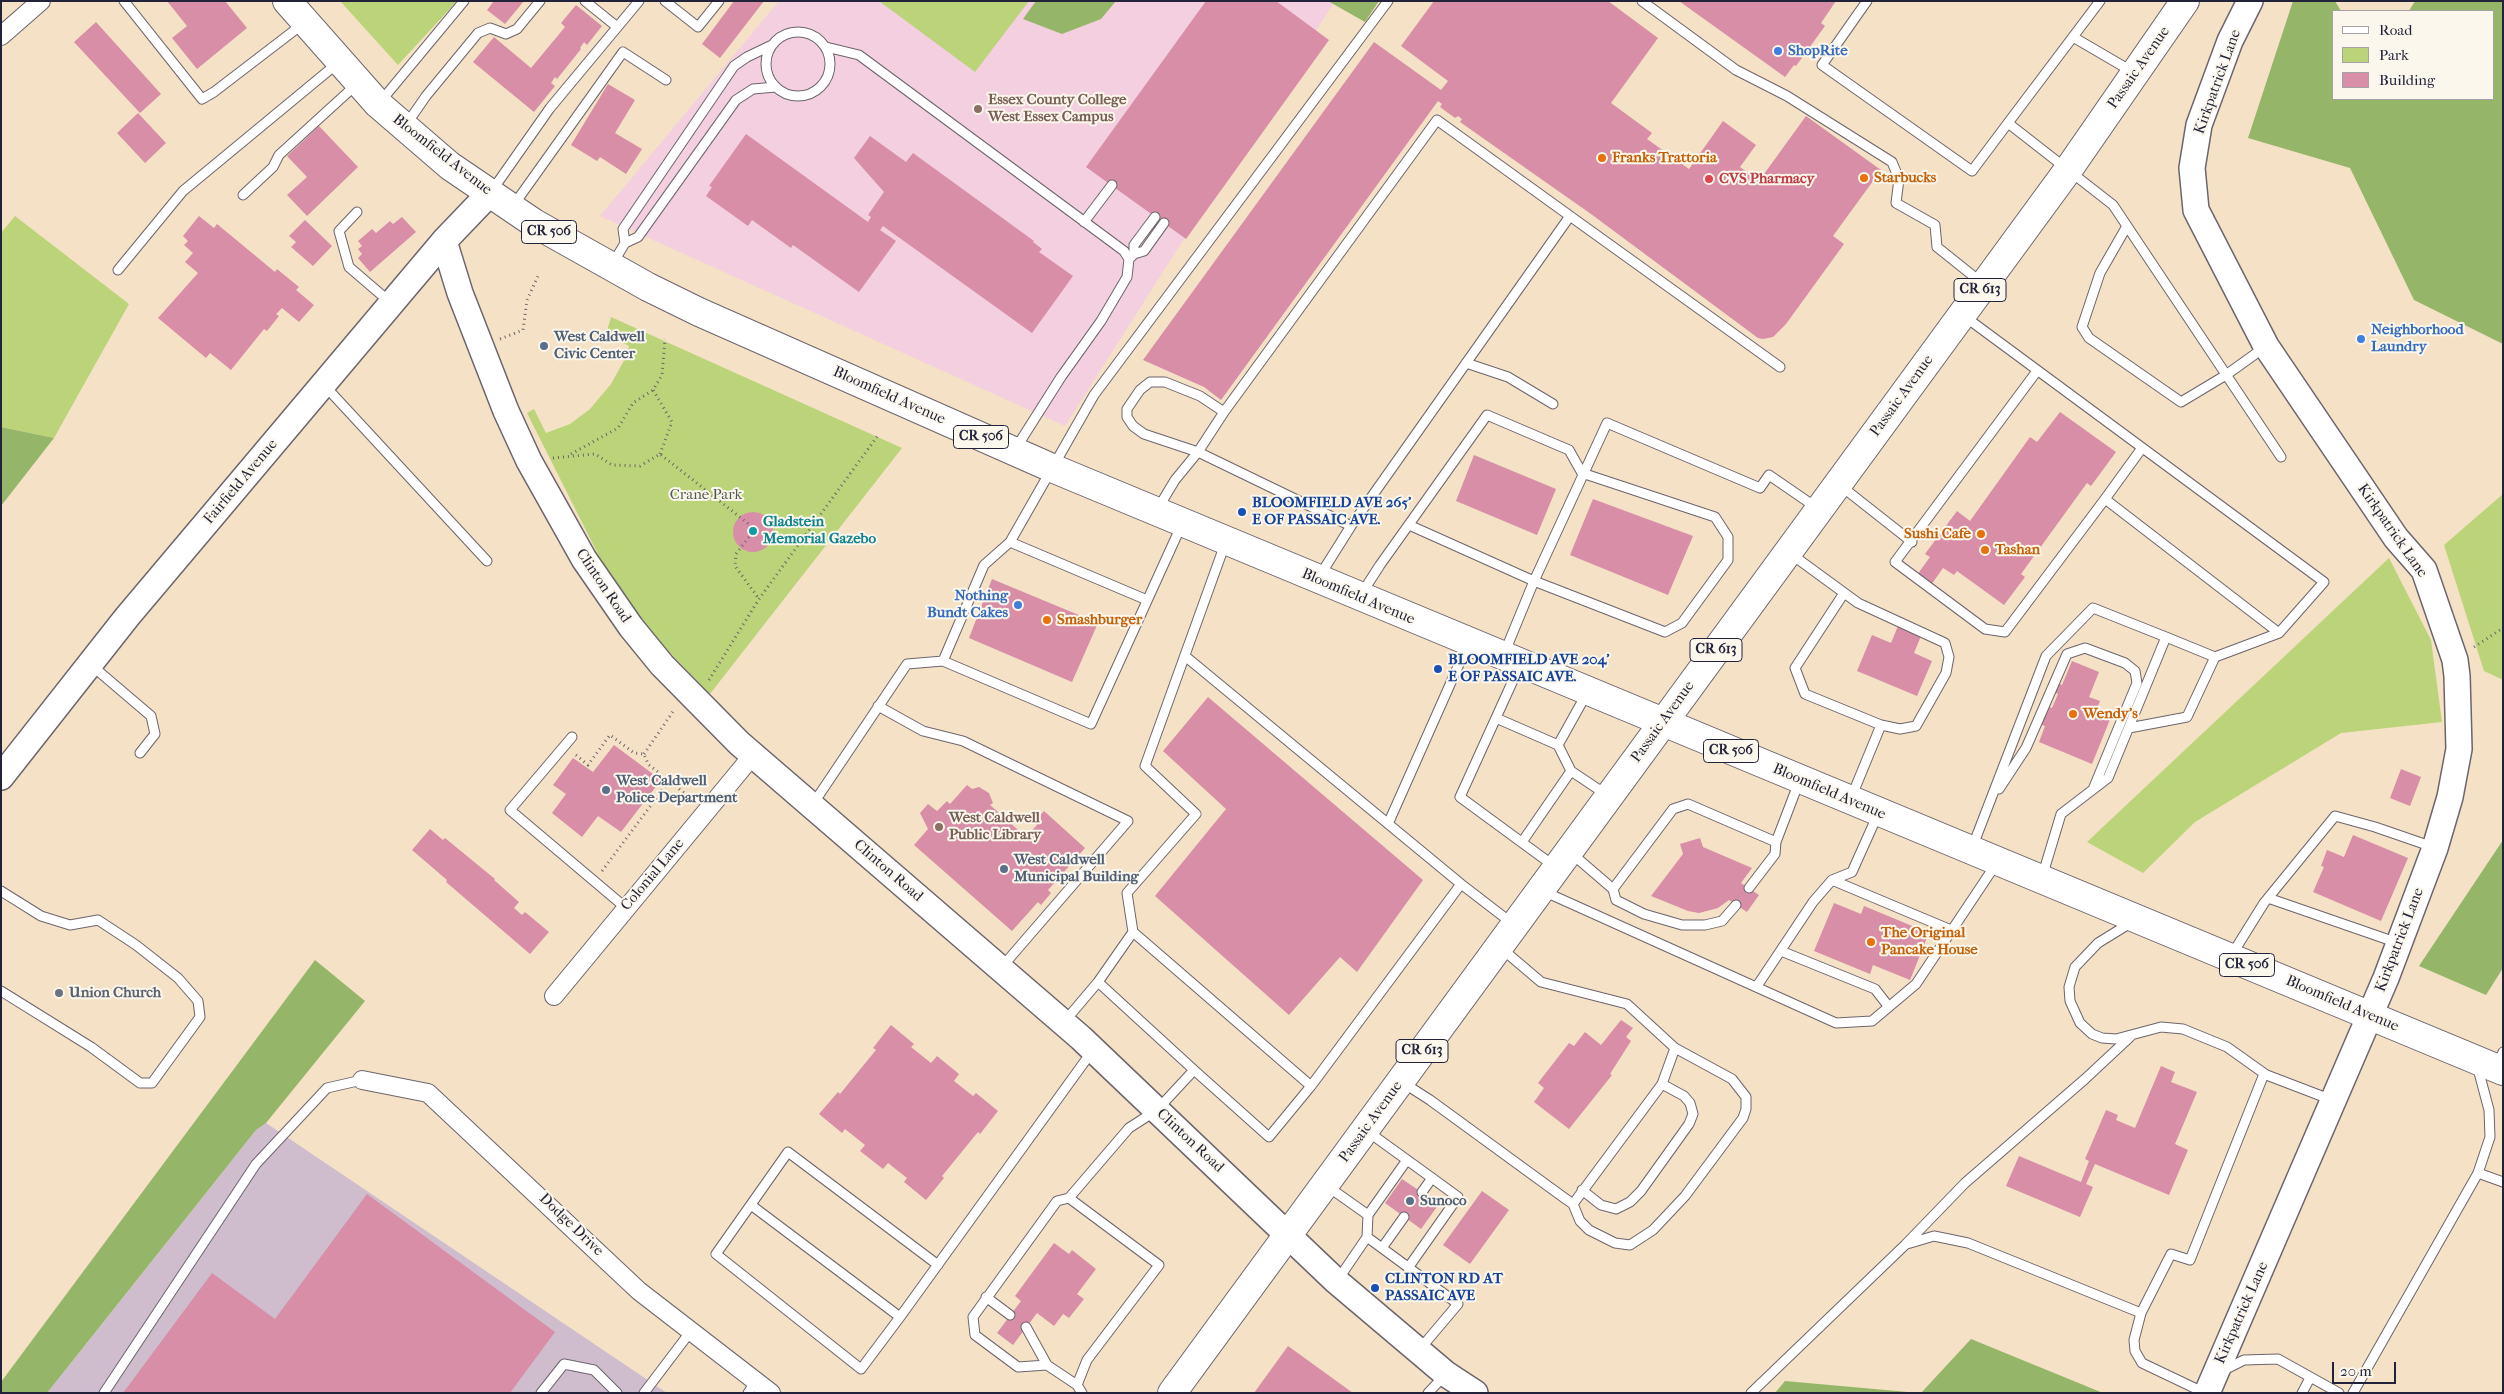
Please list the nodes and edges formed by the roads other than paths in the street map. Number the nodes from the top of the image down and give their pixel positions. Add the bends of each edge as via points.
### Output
1 (41, 1) edge
2 (124, 1) edge
3 (286, 1) edge
4 (464, 1) edge
5 (540, 1) edge
6 (585, 1) edge
7 (639, 1) edge
8 (665, 1) edge
9 (719, 1) edge
10 (1388, 1) edge
11 (1642, 1) edge
12 (1867, 1) edge
13 (2100, 1) edge
14 (2185, 1) edge
15 (2250, 1) edge
16 (304, 23) junction
17 (616, 26) junction
18 (1, 36) edge
19 (2073, 37) junction
20 (772, 46) junction
21 (826, 47) junction
22 (339, 62) junction
23 (2135, 73) junction
24 (666, 80) dead end
25 (358, 83) junction
26 (776, 87) junction
27 (378, 104) junction
28 (2008, 123) junction
29 (404, 127) junction
30 (2068, 170) junction
31 (1112, 185) dead end
32 (243, 195) dead end
33 (500, 201) junction
34 (357, 212) dead end
35 (1155, 216) dead end
36 (1570, 216) junction
37 (1084, 222) junction
38 (1164, 223) dead end
39 (2127, 226) junction
40 (444, 241) junction
41 (625, 243) junction
42 (1132, 256) junction
43 (611, 266) junction
44 (118, 270) dead end
45 (1984, 285) junction
46 (391, 303) junction
47 (1962, 315) junction
48 (2266, 346) junction
49 (1466, 363) junction
50 (1780, 367) dead end
51 (2037, 371) junction
52 (2226, 375) junction
53 (323, 384) junction
54 (1553, 404) dead end
55 (1224, 412) junction
56 (2142, 448) junction
57 (1014, 451) junction
58 (1198, 452) junction
59 (2281, 457) dead end
60 (1052, 468) junction
61 (1582, 473) junction
62 (1838, 483) junction
63 (2105, 499) junction
64 (1819, 510) junction
65 (1156, 512) junction
66 (1182, 523) junction
67 (1409, 525) junction
68 (1351, 526) junction
69 (1226, 541) junction
70 (1010, 542) junction
71 (1912, 542) junction
72 (1788, 552) junction
73 (487, 561) dead end
74 (1317, 580) junction
75 (1534, 581) junction
76 (1844, 593) junction
77 (1360, 597) junction
78 (1147, 600) junction
79 (2279, 633) junction
80 (2166, 636) junction
81 (1468, 642) junction
82 (1185, 656) junction
83 (2215, 657) junction
84 (943, 660) junction
85 (1512, 660) junction
86 (90, 664) junction
87 (1588, 692) junction
88 (878, 706) junction
89 (1496, 718) junction
90 (1663, 723) junction
91 (1881, 725) junction
92 (2129, 728) junction
93 (572, 736) dead end
94 (1558, 745) junction
95 (140, 753) dead end
96 (753, 755) junction
97 (1571, 771) junction
98 (1, 777) edge
99 (1800, 780) junction
100 (2093, 789) junction
101 (1608, 796) junction
102 (1850, 800) junction
103 (1989, 804) junction
104 (812, 806) junction
105 (1878, 812) junction
106 (1388, 824) junction
107 (1522, 842) junction
108 (1776, 842) junction
109 (2435, 848) junction
110 (1971, 851) junction
111 (1562, 859) junction
112 (1997, 861) junction
113 (1832, 880) junction
114 (2041, 880) junction
115 (1461, 884) junction
116 (1749, 888) dead end
117 (1613, 889) junction
118 (1540, 890) junction
119 (1, 891) edge
120 (2268, 898) junction
121 (1736, 905) dead end
122 (626, 908) junction
123 (2136, 919) junction
124 (1951, 930) junction
125 (1133, 932) junction
126 (1507, 936) junction
127 (2398, 944) junction
128 (1781, 951) junction
129 (2230, 958) junction
130 (1000, 969) junction
131 (1098, 982) junction
132 (1757, 986) junction
133 (1, 990) edge
134 (554, 996) dead end
135 (1889, 1007) junction
136 (2370, 1016) junction
137 (1063, 1023) junction
138 (2130, 1037) junction
139 (1675, 1048) junction
140 (1093, 1050) junction
141 (2494, 1063) edge
142 (1194, 1070) junction
143 (2265, 1074) junction
144 (362, 1080) joint
145 (1400, 1081) junction
146 (1662, 1084) junction
147 (1311, 1086) junction
148 (2334, 1101) junction
149 (1157, 1110) junction
150 (1365, 1129) junction
151 (1407, 1160) junction
152 (2478, 1174) junction
153 (1432, 1178) junction
154 (2503, 1182) edge
155 (1325, 1185) junction
156 (1582, 1190) junction
157 (1422, 1192) dead end
158 (1069, 1198) junction
159 (1572, 1204) junction
160 (751, 1205) junction
161 (1368, 1215) junction
162 (1404, 1217) dead end
163 (1288, 1234) junction
164 (1367, 1237) junction
165 (1906, 1244) junction
166 (1382, 1248) junction
167 (938, 1265) junction
168 (1408, 1268) junction
169 (1336, 1281) junction
170 (986, 1297) junction
171 (2141, 1313) junction
172 (1010, 1315) dead end
173 (900, 1317) junction
174 (1026, 1327) dead end
175 (691, 1331) junction
176 (1419, 1351) junction
177 (1047, 1365) junction
178 (1446, 1374) junction
179 (2310, 1378) junction
180 (752, 1387) edge
181 (2209, 1387) edge
182 (1079, 1389) edge
183 (104, 1393) edge
184 (541, 1393) edge
185 (617, 1393) edge
186 (644, 1393) edge
187 (772, 1393) edge
188 (1172, 1393) edge
189 (1428, 1393) edge
190 (1475, 1393) edge
191 (1751, 1393) edge
192 (2302, 1393) edge
193 (2339, 1393) edge
194 (2353, 1393) edge

1 - 18 street
2 - 16 lane via 202,99
3 - 16 main road, Bloomfield Avenue / CR 506
4 - 27 lane
5 - 29 lane via 517,29 506,34 490,28 478,33
6 - 17 lane
7 - 17 lane
8 - 9 lane via 698,27
10 - 60 lane via 1094,395
11 - 45 lane via 1736,70 1787,96 1892,162 1899,179 1896,203 1935,224 1938,247
12 - 28 lane via 1822,66 1972,172
13 - 19 lane
14 - 23 main road, Passaic Avenue / CR 613
15 - 48 street, Kirkpatrick Lane via 2230,41 2199,125 2192,168 2196,210
16 - 22 main road, Bloomfield Avenue / CR 506
17 - 33 lane via 550,108
19 - 23 lane
19 - 28 lane
20 - 21 lane via 779,38 799,32 810,34
20 - 26 lane via 766,65 768,76
20 - 41 lane via 747,56 734,66 623,230
21 - 26 lane via 831,68 821,87 813,93 791,96
21 - 37 lane via 860,55
22 - 25 main road, Bloomfield Avenue / CR 506
22 - 44 lane via 183,191
23 - 30 main road, Passaic Avenue / CR 613
24 - 33 lane via 623,52
25 - 27 main road, Bloomfield Avenue / CR 506
25 - 32 lane via 279,155 273,167
26 - 41 lane via 753,89 736,100 638,238
27 - 29 main road, Bloomfield Avenue / CR 506
28 - 30 lane
29 - 33 main road, Bloomfield Avenue / CR 506 via 450,166
30 - 39 lane via 2113,205
30 - 45 main road, Passaic Avenue / CR 613
31 - 37 lane
33 - 40 street, Fairfield Avenue
33 - 43 main road, Bloomfield Avenue / CR 506
34 - 46 lane via 339,231 349,266
35 - 42 lane via 1134,245
36 - 49 lane
36 - 50 lane
36 - 55 lane via 1437,120
37 - 42 lane
38 - 42 lane via 1144,251
39 - 52 lane
39 - 52 lane via 2100,273 2082,327 2085,332 2181,402
40 - 46 street, Fairfield Avenue
40 - 96 street, Clinton Road via 460,293 506,411 529,461 584,559 630,628 662,666 696,690
41 - 43 lane
42 - 57 lane via 1126,277 1100,321
43 - 57 main road, Bloomfield Avenue / CR 506 via 699,312
45 - 47 main road, Passaic Avenue / CR 613
46 - 53 street, Fairfield Avenue
47 - 51 lane
47 - 62 main road, Passaic Avenue / CR 613
48 - 52 lane
48 - 109 street, Kirkpatrick Lane via 2396,538 2424,570 2458,676 2459,749 2450,797
49 - 54 lane via 1508,377
49 - 68 lane
51 - 56 lane
51 - 71 lane
52 - 59 lane
53 - 73 lane
53 - 86 street, Fairfield Avenue
55 - 58 lane
55 - 58 lane via 1200,396 1165,382 1150,382 1133,397 1127,417 1133,426 1144,434
56 - 63 lane
56 - 79 lane via 2324,582
57 - 60 main road, Bloomfield Avenue / CR 506
58 - 65 lane via 1175,480
58 - 68 lane
60 - 65 main road, Bloomfield Avenue / CR 506
60 - 70 lane
61 - 64 lane via 1607,423 1760,488 1769,475
61 - 67 lane via 1569,450 1487,415
61 - 75 lane
61 - 75 lane via 1715,517 1728,537 1728,560 1682,623 1665,632
62 - 64 main road, Passaic Avenue / CR 613
62 - 71 lane
63 - 71 lane via 2005,632 1985,629 1895,562
63 - 79 lane
64 - 72 main road, Passaic Avenue / CR 613
65 - 66 main road, Bloomfield Avenue / CR 506
66 - 69 main road, Bloomfield Avenue / CR 506
66 - 78 lane
67 - 75 lane
67 - 77 lane
68 - 74 lane
69 - 74 main road, Bloomfield Avenue / CR 506
69 - 82 lane
70 - 78 lane
70 - 84 lane via 984,566
72 - 76 lane
72 - 90 main road, Passaic Avenue / CR 613
74 - 77 main road, Bloomfield Avenue / CR 506
75 - 85 lane
76 - 91 lane via 1795,668 1805,694
76 - 91 lane via 1945,643 1949,657 1946,673 1916,726 1900,729
77 - 81 main road, Bloomfield Avenue / CR 506
78 - 84 lane via 1090,724
79 - 83 lane
80 - 83 lane
80 - 92 lane
80 - 103 lane via 2093,608 2046,656
81 - 85 main road, Bloomfield Avenue / CR 506
81 - 106 lane
82 - 106 lane
82 - 125 lane via 1146,766 1196,814 1127,893
83 - 92 lane via 2187,717
84 - 88 lane via 907,664
85 - 87 main road, Bloomfield Avenue / CR 506
85 - 89 lane
86 - 95 lane via 151,716 155,734
86 - 98 street, Fairfield Avenue
87 - 90 main road, Bloomfield Avenue / CR 506
87 - 94 lane
88 - 104 lane
88 - 130 lane via 923,731 962,741 1128,821
89 - 94 lane
89 - 107 lane via 1460,797
90 - 99 main road, Bloomfield Avenue / CR 506
90 - 101 main road, Passaic Avenue / CR 613
91 - 102 lane
92 - 100 lane via 2108,778
93 - 122 lane via 510,810
94 - 97 lane
96 - 104 street, Clinton Road
96 - 122 street, Colonial Lane
97 - 101 lane
97 - 107 lane
99 - 102 main road, Bloomfield Avenue / CR 506
99 - 108 lane
100 - 103 lane via 2138,683 2135,671 2125,663 2085,648 2067,654 2026,748
100 - 114 lane via 2061,814
101 - 111 main road, Passaic Avenue / CR 613
102 - 105 main road, Bloomfield Avenue / CR 506
103 - 110 lane
104 - 130 street, Clinton Road
105 - 110 main road, Bloomfield Avenue / CR 506
105 - 113 lane via 1852,872
106 - 115 lane
107 - 111 lane
108 - 116 lane via 1775,854
108 - 117 lane via 1688,804 1673,809
109 - 120 lane via 2335,816
109 - 127 street, Kirkpatrick Lane
110 - 112 main road, Bloomfield Avenue / CR 506
111 - 117 lane
111 - 118 main road, Passaic Avenue / CR 613
112 - 114 main road, Bloomfield Avenue / CR 506
112 - 124 lane
113 - 124 lane
113 - 128 lane via 1813,902
114 - 123 main road, Bloomfield Avenue / CR 506
115 - 126 lane
115 - 147 lane
117 - 121 lane via 1616,900 1644,914 1682,925 1705,926 1722,921
118 - 126 main road, Passaic Avenue / CR 613
118 - 132 lane
119 - 133 lane via 41,916 56,921 70,925 98,920 178,978 198,1001 200,1017 152,1082 140,1083 91,1047
120 - 127 lane
120 - 129 lane
122 - 134 street, Colonial Lane
123 - 129 main road, Bloomfield Avenue / CR 506
123 - 138 lane via 2081,958 2069,987 2070,1002 2086,1029 2102,1038
124 - 135 lane via 1916,984
125 - 131 lane
125 - 147 lane
126 - 139 lane via 1541,982 1626,1004
126 - 145 main road, Passaic Avenue / CR 613
127 - 136 street, Kirkpatrick Lane
128 - 132 lane
128 - 135 lane via 1875,988
129 - 136 main road, Bloomfield Avenue / CR 506
130 - 137 street, Clinton Road
131 - 137 lane
131 - 142 lane
132 - 135 lane via 1836,1023 1872,1021
136 - 141 main road, Bloomfield Avenue / CR 506
136 - 148 street, Kirkpatrick Lane
137 - 140 street, Clinton Road
138 - 143 lane via 2161,1027 2183,1029 2227,1047
138 - 165 lane via 1965,1183
139 - 146 lane
139 - 159 lane via 1732,1079 1746,1097 1743,1118 1666,1217 1630,1245 1614,1243 1589,1230 1580,1221
140 - 149 street, Clinton Road
140 - 167 lane
141 - 152 lane via 2490,1137
142 - 147 lane via 1269,1137
142 - 149 lane
143 - 148 lane
143 - 171 lane via 2190,1260 2171,1254
144 - 175 street, Dodge Drive via 428,1093 639,1291
144 - 183 lane via 327,1088 256,1164
145 - 150 main road, Passaic Avenue / CR 613
145 - 159 lane
146 - 156 lane
146 - 156 lane via 1684,1096 1693,1114 1690,1124 1641,1191 1616,1209 1601,1205
148 - 181 street, Kirkpatrick Lane
149 - 158 lane via 1129,1128
149 - 163 street, Clinton Road
150 - 151 lane
150 - 155 main road, Passaic Avenue / CR 613
151 - 153 lane
151 - 161 lane
152 - 154 lane
152 - 194 lane
153 - 157 lane
153 - 168 lane via 1458,1198
155 - 161 lane
155 - 163 main road, Passaic Avenue / CR 613
156 - 159 lane
158 - 170 lane via 1057,1201
158 - 182 lane via 1159,1265 1087,1360
160 - 167 lane via 788,1152
160 - 173 lane
160 - 173 lane via 716,1254 862,1369
161 - 164 lane
162 - 166 lane
163 - 169 street, Clinton Road
163 - 188 main road, Passaic Avenue / CR 613
164 - 166 lane
164 - 169 lane
165 - 171 lane via 1934,1236 1968,1243
165 - 191 lane
166 - 168 lane
167 - 173 lane
168 - 176 lane via 1458,1304
169 - 176 street, Clinton Road
170 - 172 lane
170 - 177 lane via 972,1317 975,1336 1018,1367
171 - 181 lane via 2135,1351 2142,1363
174 - 177 lane
175 - 180 street, Dodge Drive
175 - 186 lane
176 - 178 street, Clinton Road
177 - 182 lane
178 - 189 lane
178 - 190 street, Clinton Road
179 - 181 lane via 2278,1359 2244,1360
179 - 192 lane
179 - 193 lane
180 - 187 street, Dodge Drive
184 - 185 lane via 564,1364 594,1370

